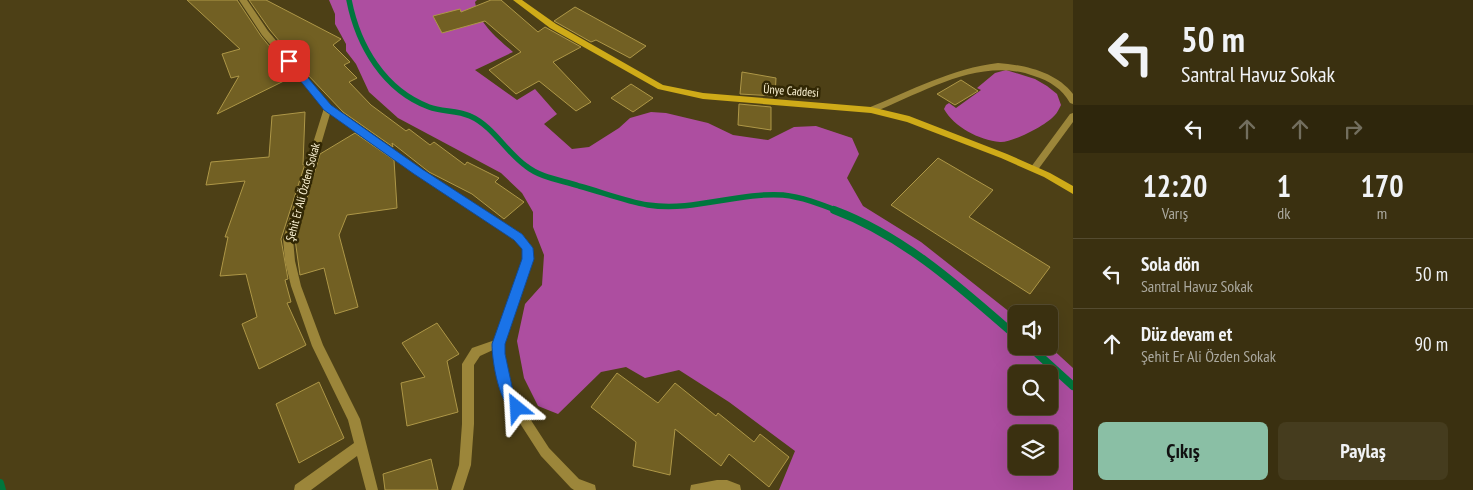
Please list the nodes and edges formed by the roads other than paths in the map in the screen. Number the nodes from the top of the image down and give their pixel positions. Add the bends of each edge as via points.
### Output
1 (243, 0) edge
2 (518, 0) edge
3 (1073, 101) edge
4 (328, 108) junction
5 (871, 110) junction
6 (1073, 116) edge
7 (1034, 169) junction
8 (1073, 190) edge
9 (499, 344) junction
10 (361, 446) junction
11 (300, 490) edge
12 (372, 490) edge
13 (457, 490) edge
14 (590, 490) edge
15 (696, 490) edge
16 (736, 490) edge

1 - 4 street via 265,33
2 - 5 main road, Ünye Caddesi via 553,26 661,88 703,96
3 - 5 street via 1067,90 1053,80 1033,71 996,66 958,74
4 - 9 street via 518,237 528,248 528,259
4 - 10 street, Şehit Er Ali Özden Sokak via 288,239 290,261 318,346 354,419
5 - 7 main road, Ünye Caddesi via 933,127
6 - 7 street
7 - 8 main road, Ünye Caddesi
9 - 13 street via 476,352 468,364 465,464
9 - 14 street via 498,354 507,393 545,452 575,484
10 - 11 street
10 - 12 street, Şehit Er Ali Özden Sokak
15 - 16 street via 730,486

